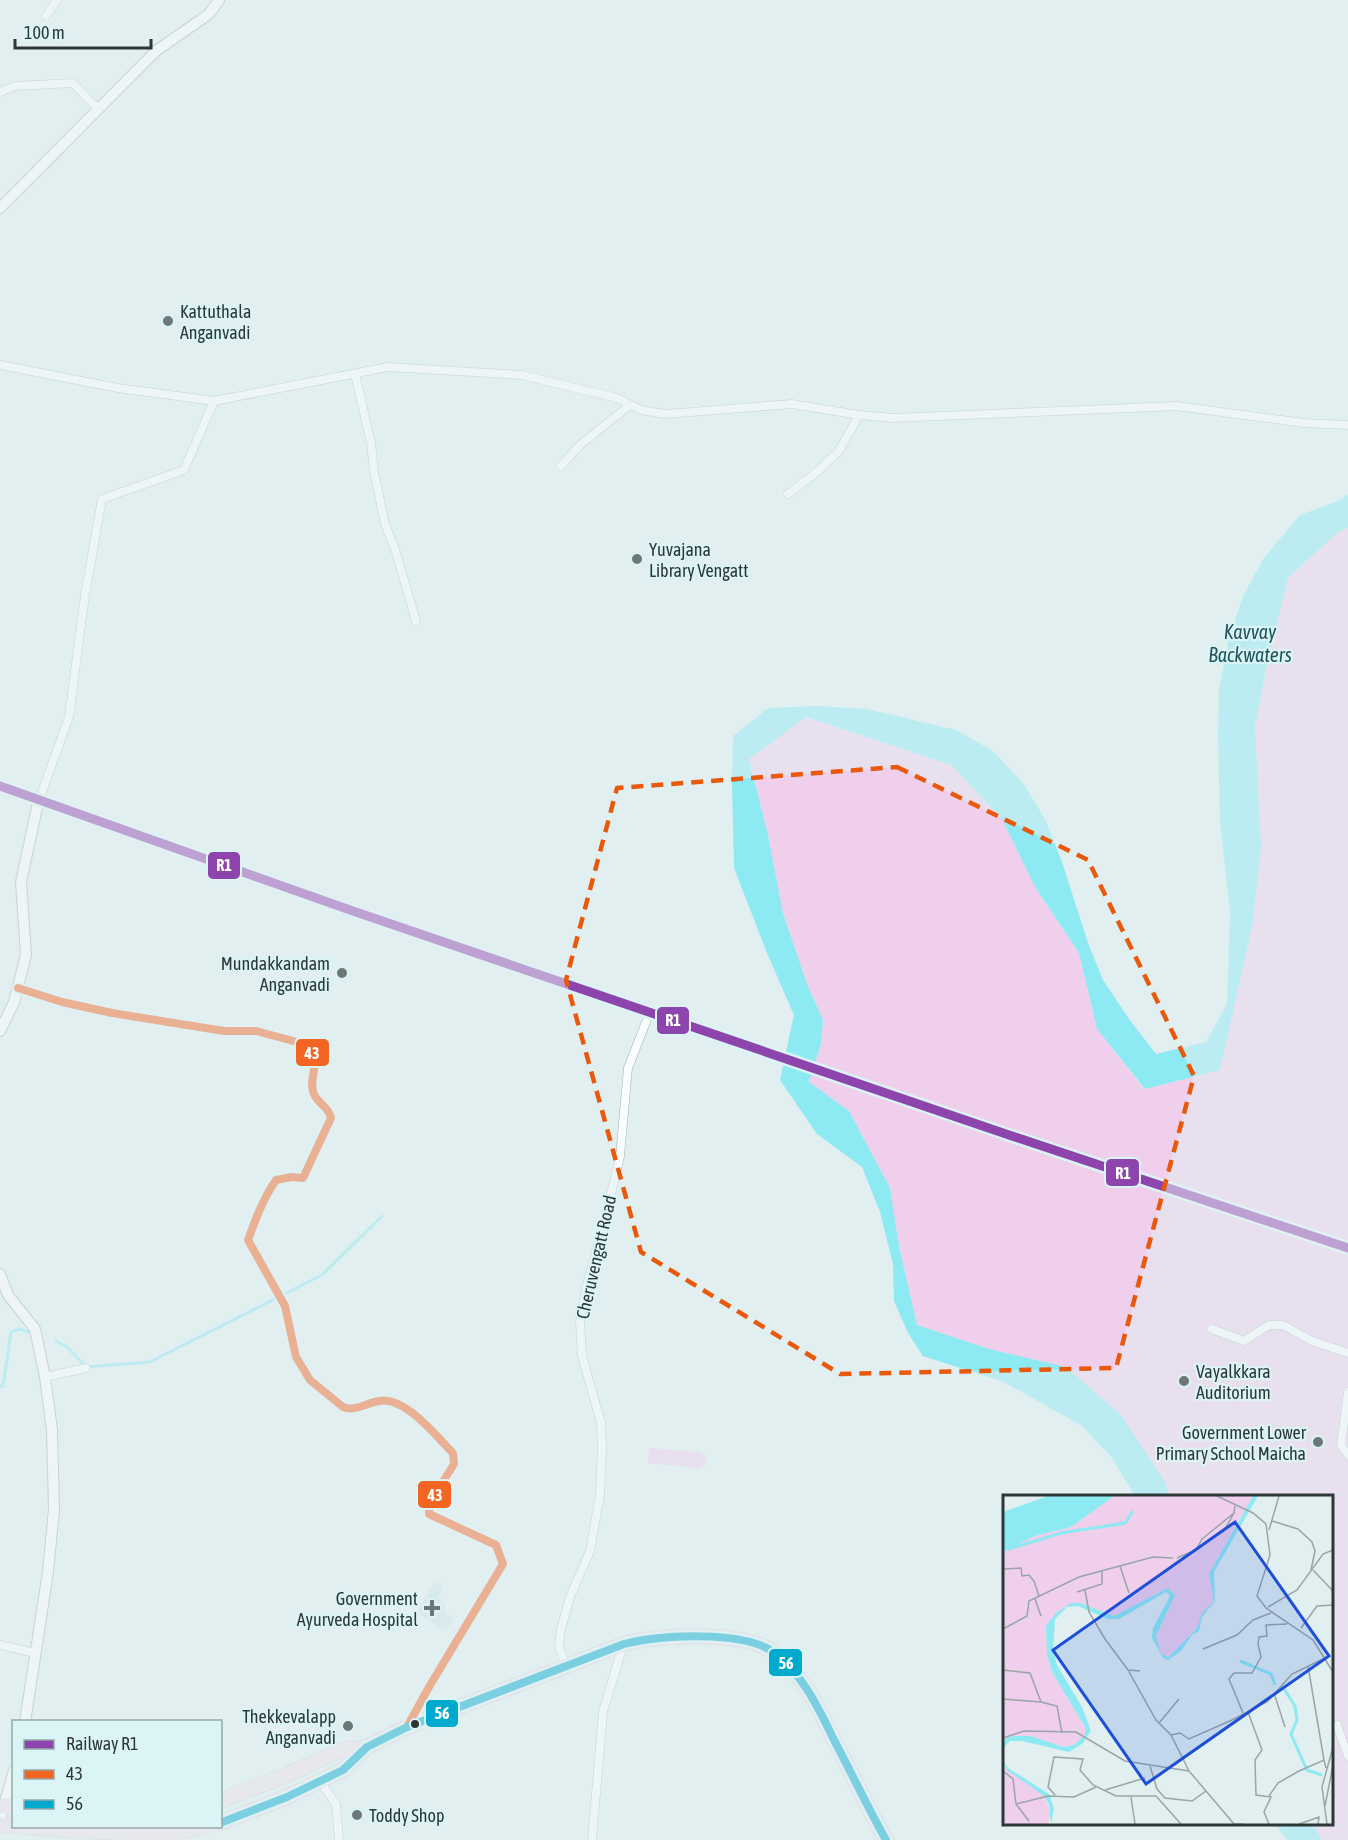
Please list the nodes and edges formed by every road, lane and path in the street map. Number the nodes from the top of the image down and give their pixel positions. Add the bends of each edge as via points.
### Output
1 (57, 0) edge
2 (219, 0) edge
3 (46, 16) dead end
4 (0, 92) edge
5 (98, 109) junction
6 (0, 208) edge
7 (0, 365) edge
8 (355, 374) junction
9 (213, 402) junction
10 (630, 405) junction
11 (859, 415) junction
12 (1348, 425) edge
13 (561, 466) dead end
14 (788, 494) dead end
15 (416, 621) dead end
16 (38, 803) joint
17 (18, 988) junction
18 (646, 1022) dead end
19 (0, 1032) edge
20 (0, 1274) edge
21 (4, 1295) edge
22 (1212, 1329) dead end
23 (1348, 1353) edge
24 (86, 1368) dead end
25 (45, 1377) junction
26 (1348, 1392) edge
27 (1348, 1455) edge
28 (624, 1644) junction
29 (0, 1645) edge
30 (35, 1653) junction
31 (566, 1667) junction
32 (24, 1720) edge
33 (1337, 1725) dead end
34 (407, 1727) junction
35 (367, 1747) junction
36 (1348, 1756) edge
37 (12, 1779) edge
38 (319, 1780) junction
39 (222, 1800) edge
40 (4, 1809) edge
41 (222, 1822) edge
42 (27, 1828) edge
43 (200, 1828) edge
44 (75, 1836) edge
45 (339, 1840) edge
46 (592, 1840) edge
47 (886, 1840) edge

1 - 3 street
2 - 5 street via 209,14 156,51
4 - 5 street via 15,86 73,83
5 - 6 street
7 - 9 street
8 - 9 street
8 - 10 street via 388,368 522,375 617,398
8 - 15 street via 385,524
9 - 16 street via 184,471 102,499 69,717
10 - 11 street via 665,414 792,404
10 - 13 street via 580,445
11 - 12 street via 893,418 1176,406
11 - 14 street via 839,451
16 - 17 street via 21,882 26,955
17 - 19 street
17 - 34 street via 112,1013 224,1031 256,1030 297,1042 314,1054 314,1096 330,1111 331,1118 303,1178 276,1180 267,1193 248,1240 283,1301 296,1358 310,1380 349,1409 385,1400 406,1408 453,1453 454,1464 429,1504 429,1514 496,1545 503,1564
18 - 31 street, Cheruvengatt Road via 628,1068 620,1156 580,1321 582,1356 601,1423 602,1456 600,1496 590,1551 561,1629 559,1646
20 - 21 street
21 - 25 street via 35,1329
22 - 23 street via 1244,1341 1269,1325 1283,1325 1312,1341
24 - 25 street
25 - 30 street via 52,1430 54,1509
26 - 27 street via 1341,1445
28 - 31 highway
28 - 46 street via 603,1712
28 - 47 highway via 690,1636 748,1641 771,1651 813,1697
29 - 30 street
30 - 32 street
31 - 34 highway
33 - 36 street
34 - 35 highway
35 - 38 highway via 343,1770
35 - 39 highway via 338,1751
37 - 40 street
38 - 41 highway
38 - 45 street via 336,1804
42 - 44 highway
43 - 44 highway via 172,1834

